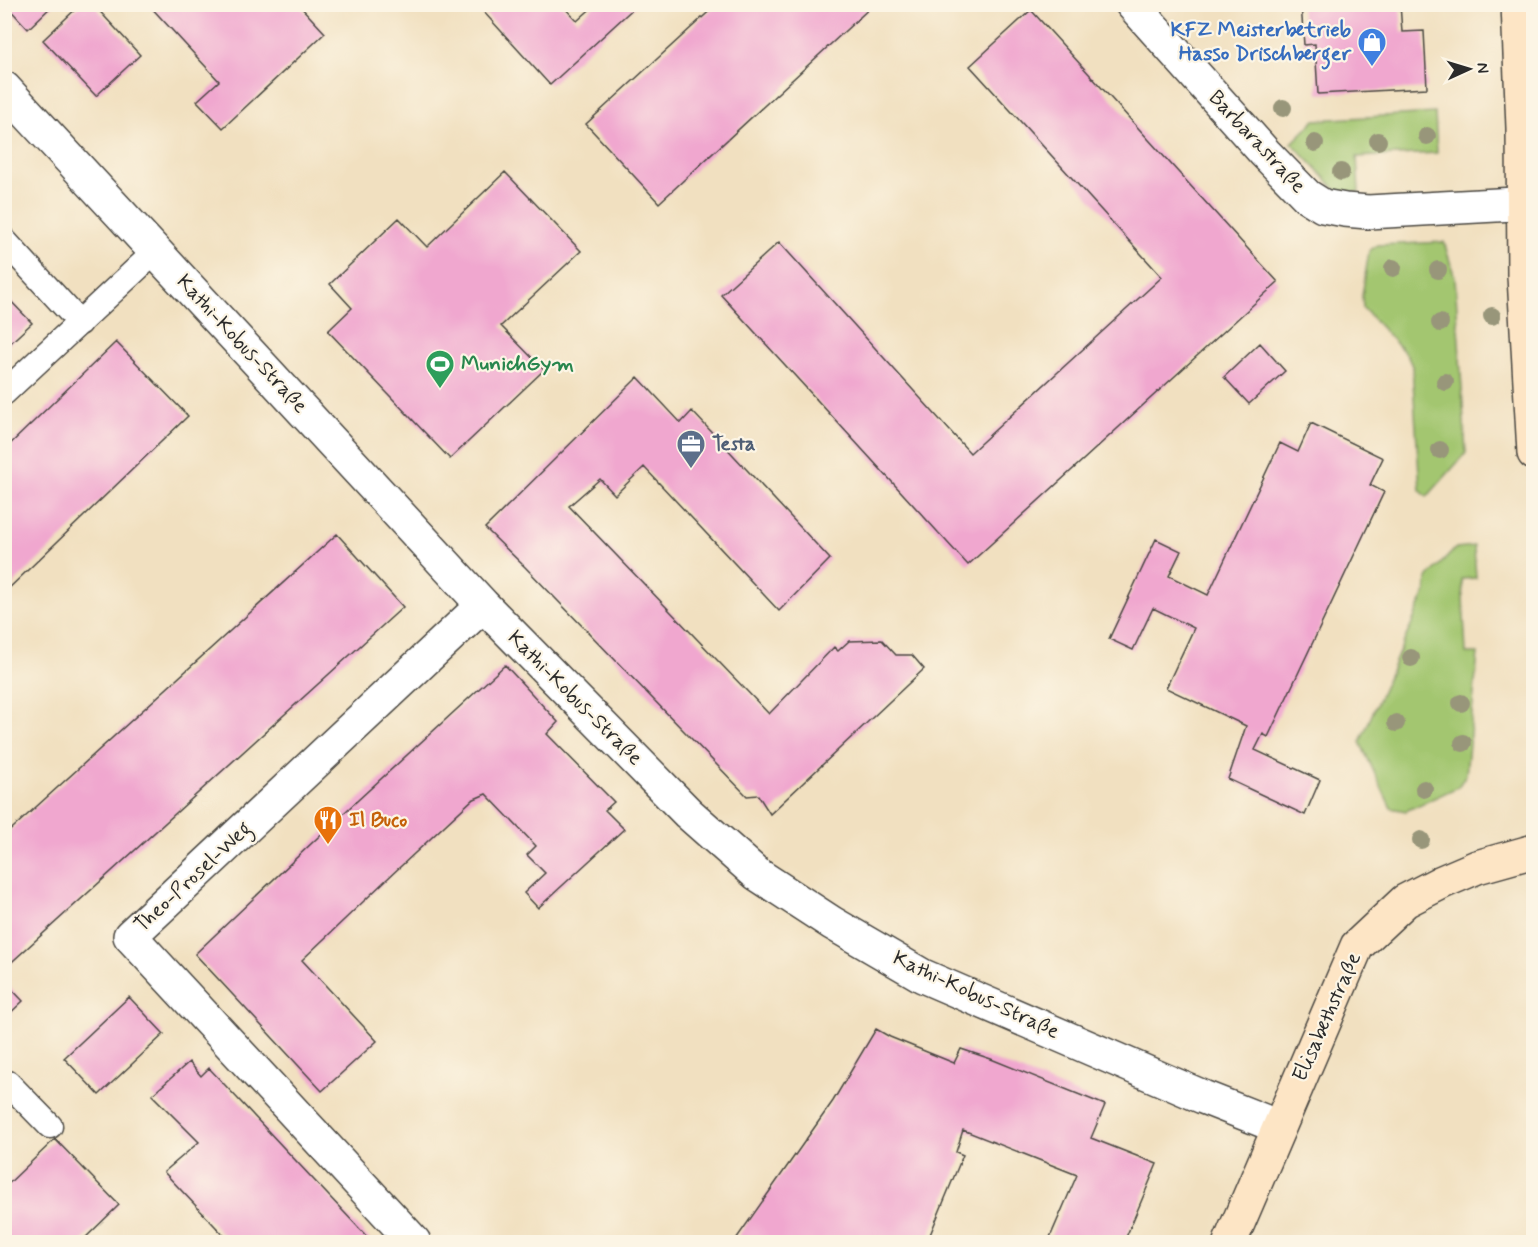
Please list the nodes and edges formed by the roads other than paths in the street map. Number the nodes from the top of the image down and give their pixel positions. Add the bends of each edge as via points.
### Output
1 (1132, 4) edge
2 (1518, 4) edge
3 (4, 88) edge
4 (1528, 203) edge
5 (4, 240) edge
6 (156, 251) junction
7 (80, 323) junction
8 (4, 393) edge
9 (1533, 453) edge
10 (483, 605) junction
11 (1533, 851) edge
12 (4, 1084) edge
13 (50, 1126) dead end
14 (1279, 1127) junction
15 (414, 1242) edge
16 (1230, 1242) edge

1 - 4 street, Barbarastraße via 1265,153 1307,196 1323,206 1368,212
2 - 4 main road
3 - 6 street, Kathi-Kobus-Straße
4 - 9 main road via 1524,276
5 - 7 lane
6 - 7 lane
6 - 10 street, Kathi-Kobus-Straße
7 - 8 lane
10 - 14 street, Kathi-Kobus-Straße via 688,813 758,874 832,923 923,976
10 - 15 street, Theo-Prosel-Weg via 130,936
11 - 14 main road, Elisabethstraße via 1477,867 1405,901 1357,946
12 - 13 lane via 8,1083
14 - 16 main road, Elisabethstraße

